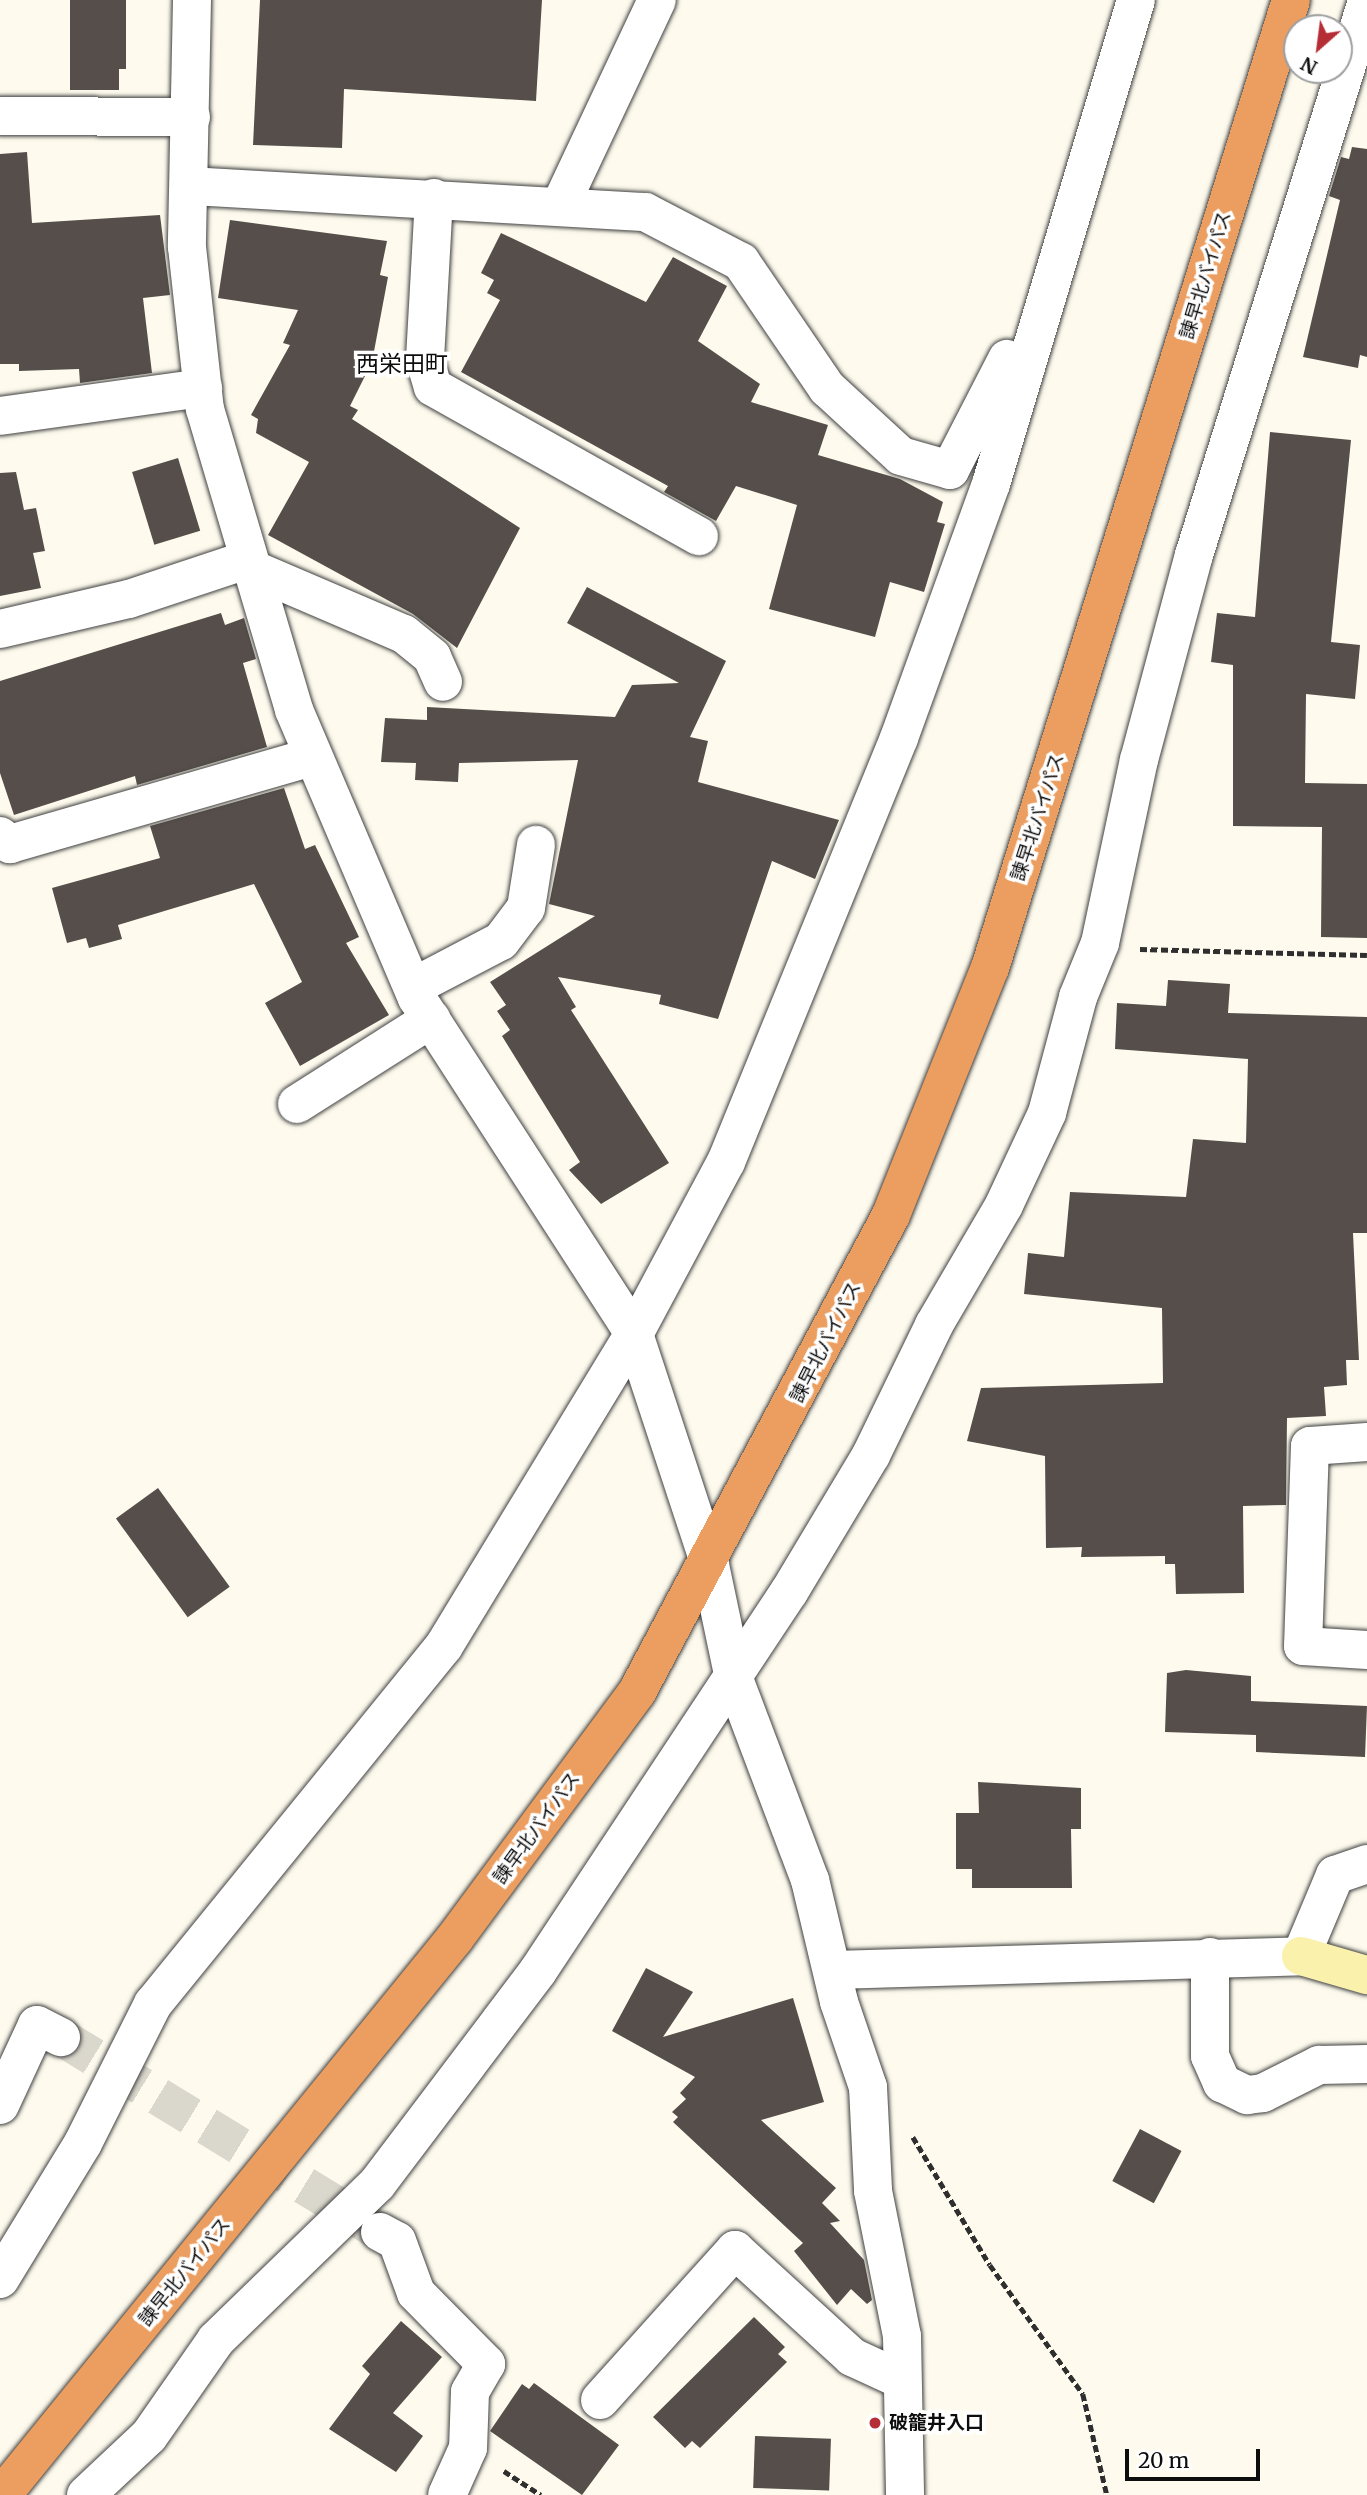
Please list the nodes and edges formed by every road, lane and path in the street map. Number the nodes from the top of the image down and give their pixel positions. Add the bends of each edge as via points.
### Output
1 (192, 0) edge
2 (657, 0) edge
3 (1136, 0) edge
4 (1291, 0) edge
5 (1367, 1) edge
6 (0, 116) edge
7 (191, 117) junction
8 (190, 186) junction
9 (434, 198) junction
10 (561, 204) junction
11 (1032, 337) junction
12 (203, 388) junction
13 (0, 415) edge
14 (699, 536) dead end
15 (251, 564) junction
16 (0, 629) edge
17 (443, 682) dead end
18 (313, 757) junction
19 (0, 836) edge
20 (536, 845) dead end
21 (1100, 943) junction
22 (1367, 955) edge
23 (422, 1003) junction
24 (297, 1104) dead end
25 (634, 1335) junction
26 (1367, 1442) edge
27 (710, 1565) junction
28 (1367, 1650) edge
29 (734, 1679) junction
30 (1367, 1864) edge
31 (1210, 1956) junction
32 (1301, 1956) junction
33 (836, 1970) junction
34 (1367, 1975) edge
35 (61, 2037) tunnel mouth
36 (1367, 2064) edge
37 (868, 2087) junction
38 (0, 2105) edge
39 (380, 2232) tunnel mouth
40 (0, 2279) edge
41 (902, 2380) junction
42 (600, 2400) dead end
43 (2, 2495) edge
44 (86, 2495) edge
45 (447, 2495) edge
46 (905, 2495) edge
47 (1107, 2495) edge

1 - 7 street
2 - 10 street
3 - 11 street
4 - 27 highway, 諫早北バイパス via 990,968 891,1215
5 - 21 street via 1194,555 1139,760
6 - 7 street
7 - 8 street
8 - 9 street
8 - 12 street via 187,247
9 - 10 street
9 - 14 street via 425,361 433,387
10 - 11 street via 645,212 741,262 827,388 901,456 950,470 1005,361
11 - 25 street via 991,484 825,925 726,1162
12 - 13 street
12 - 15 street
15 - 16 street
15 - 17 street via 404,634 432,657
15 - 18 street
18 - 19 street via 10,844
18 - 23 street
20 - 23 street via 526,908 501,942
21 - 22 path
21 - 29 street via 1078,997 1047,1113 1004,1205 934,1325 871,1455
23 - 24 street
23 - 25 street
25 - 27 street
25 - 40 street via 444,1646 153,2004 83,2143
26 - 28 street via 1310,1446 1303,1646
27 - 29 street
27 - 43 highway, 諫早北バイパス via 637,1692 455,1938
29 - 33 street via 810,1880
29 - 44 street via 538,1971 400,2154 216,2340 149,2436
30 - 32 street via 1335,1875
31 - 32 street
31 - 33 street
31 - 36 street via 1210,2056 1222,2083 1247,2095 1263,2093 1319,2065
32 - 34 street
33 - 37 street via 839,2003
35 - 38 street via 37,2025
37 - 41 street via 873,2191 902,2336
37 - 47 path via 923,2148 990,2265 1083,2394
39 - 45 street via 397,2241 416,2293 486,2364 470,2392 468,2448
41 - 42 street via 852,2357 735,2250
41 - 46 street

